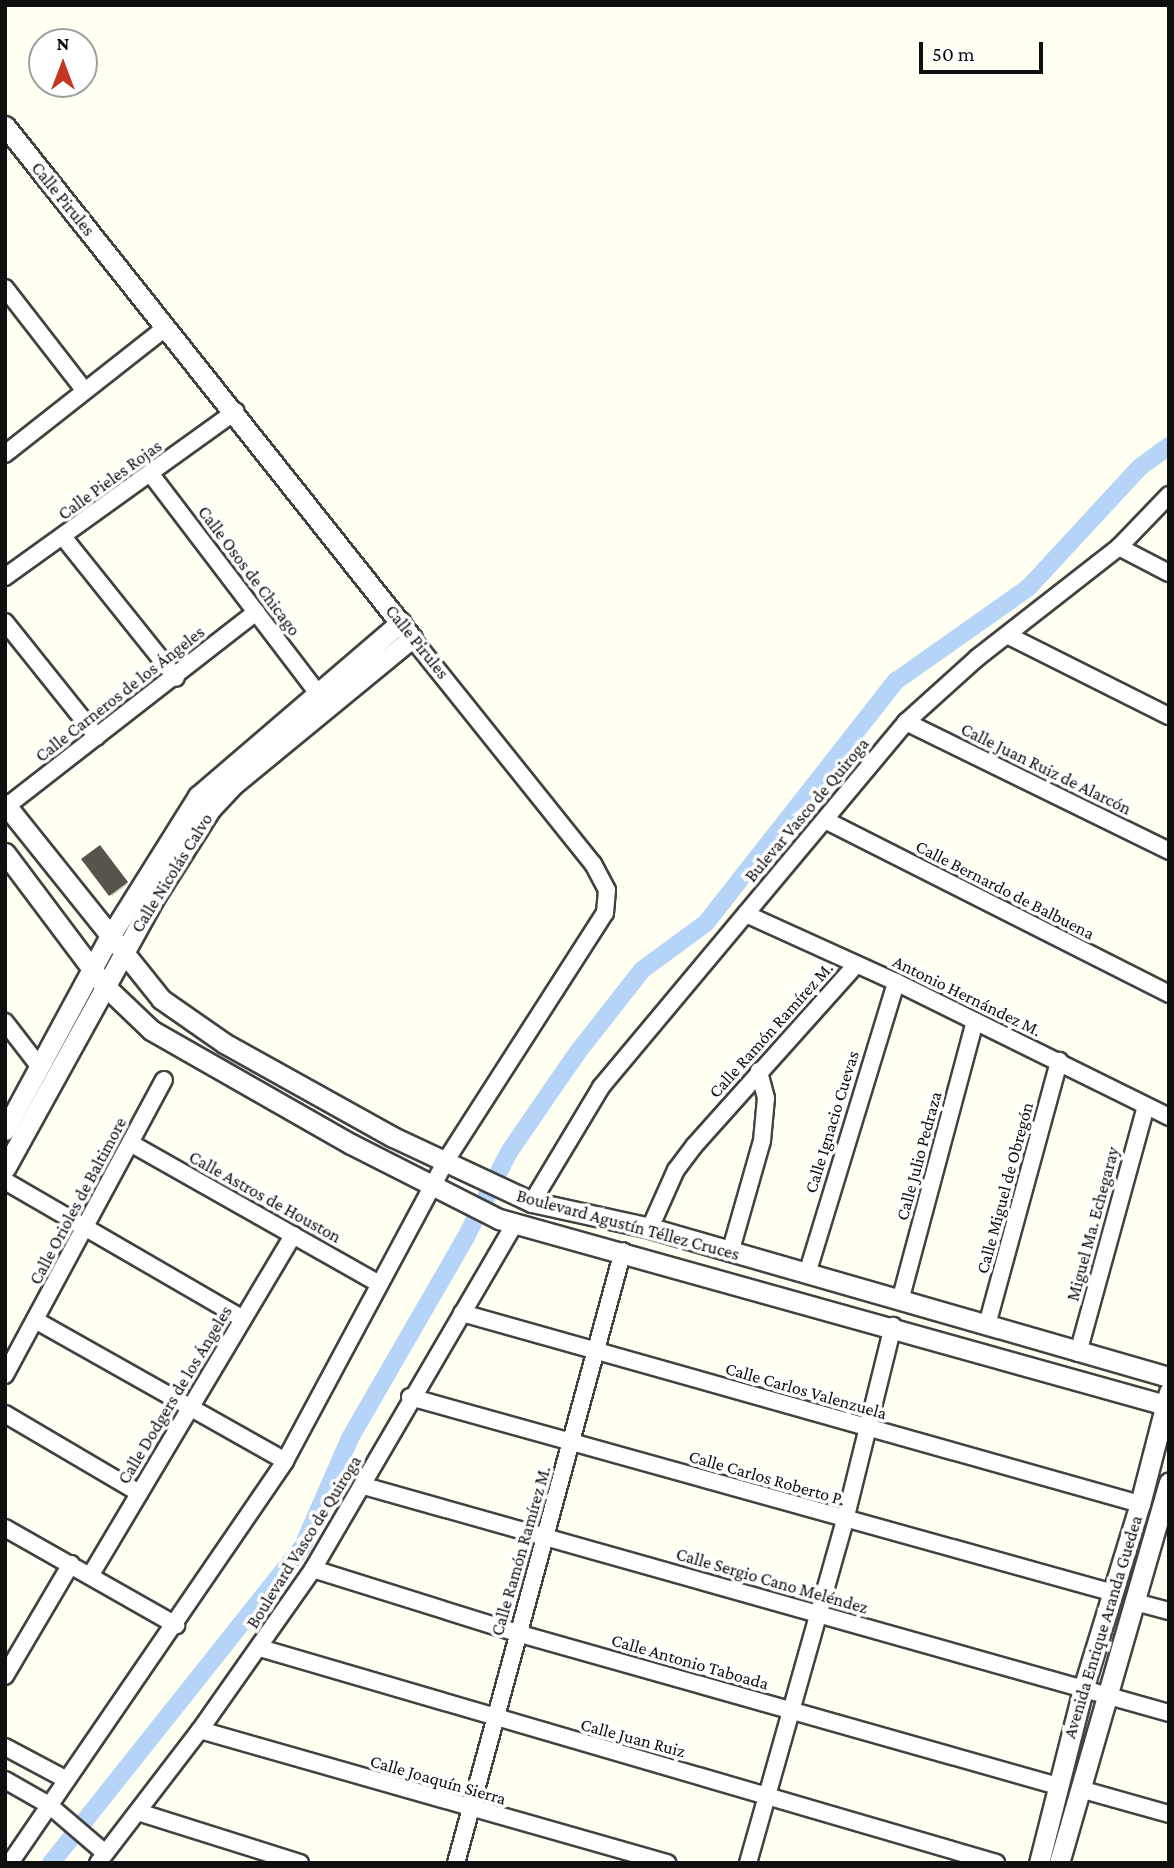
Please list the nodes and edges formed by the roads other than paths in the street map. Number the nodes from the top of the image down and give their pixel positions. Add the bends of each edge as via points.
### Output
1 (5, 126) edge
2 (5, 288) edge
3 (165, 328) junction
4 (85, 391) junction
5 (236, 411) junction
6 (5, 454) edge
7 (150, 473) junction
8 (1169, 495) edge
9 (64, 538) junction
10 (1119, 547) junction
11 (1169, 573) edge
12 (5, 577) edge
13 (256, 612) junction
14 (5, 622) edge
15 (407, 630) junction
16 (1007, 635) junction
17 (176, 678) junction
18 (316, 691) junction
19 (1169, 716) edge
20 (906, 722) junction
21 (97, 737) junction
22 (6, 805) edge
23 (825, 820) junction
24 (1169, 851) edge
25 (5, 853) edge
26 (746, 914) junction
27 (109, 938) junction
28 (122, 956) junction
29 (856, 965) junction
30 (92, 968) junction
31 (896, 982) junction
32 (105, 986) junction
33 (1169, 994) edge
34 (975, 1021) junction
35 (5, 1022) edge
36 (1059, 1061) junction
37 (39, 1066) junction
38 (759, 1071) junction
39 (164, 1080) dead end
40 (1146, 1106) junction
41 (1169, 1117) edge
42 (5, 1130) edge
43 (132, 1144) junction
44 (445, 1162) junction
45 (5, 1168) edge
46 (5, 1181) edge
47 (432, 1185) junction
48 (532, 1202) junction
49 (507, 1221) junction
50 (650, 1228) junction
51 (86, 1230) junction
52 (293, 1235) junction
53 (623, 1251) junction
54 (730, 1253) junction
55 (807, 1274) junction
56 (379, 1284) junction
57 (901, 1301) junction
58 (462, 1313) junction
59 (243, 1319) junction
60 (35, 1320) junction
61 (987, 1325) junction
62 (893, 1326) junction
63 (594, 1350) junction
64 (1078, 1353) junction
65 (5, 1375) edge
66 (1169, 1377) edge
67 (410, 1396) junction
68 (1168, 1401) edge
69 (190, 1407) junction
70 (5, 1414) edge
71 (868, 1429) junction
72 (572, 1442) junction
73 (285, 1461) junction
74 (1169, 1483) edge
75 (365, 1486) junction
76 (139, 1493) junction
77 (1140, 1504) junction
78 (1165, 1512) edge
79 (845, 1520) junction
80 (5, 1528) edge
81 (544, 1537) junction
82 (71, 1564) junction
83 (313, 1569) junction
84 (90, 1576) junction
85 (1114, 1593) junction
86 (1135, 1602) junction
87 (1169, 1611) edge
88 (818, 1614) junction
89 (176, 1625) junction
90 (517, 1633) junction
91 (260, 1648) junction
92 (12, 1650) edge
93 (5, 1676) edge
94 (1083, 1689) junction
95 (1108, 1696) junction
96 (792, 1710) junction
97 (1169, 1713) edge
98 (495, 1720) junction
99 (200, 1730) junction
100 (5, 1747) edge
101 (5, 1780) edge
102 (67, 1780) junction
103 (1058, 1786) junction
104 (1080, 1789) junction
105 (768, 1795) junction
106 (49, 1805) junction
107 (470, 1810) junction
108 (138, 1812) junction
109 (1169, 1814) edge
110 (102, 1858) edge
111 (10, 1863) edge
112 (300, 1863) edge
113 (456, 1863) edge
114 (667, 1863) edge
115 (748, 1863) edge
116 (996, 1863) edge
117 (1039, 1863) edge
118 (1059, 1863) edge

1 - 3 street, Calle Pirules
2 - 4 street
3 - 4 street
3 - 5 street, Calle Pirules
4 - 6 street
5 - 7 street, Calle Pieles Rojas
5 - 15 street, Calle Pirules
7 - 9 street, Calle Pieles Rojas
7 - 13 street, Calle Osos de Chicago
8 - 10 street, Bulevar Vasco de Quiroga
9 - 12 street, Calle Pieles Rojas
9 - 17 street
10 - 11 street
10 - 16 street, Bulevar Vasco de Quiroga
13 - 17 street, Calle Carneros de los Ángeles
13 - 18 street, Calle Osos de Chicago
14 - 21 street
15 - 18 street, Calle Nicolás Calvo
15 - 28 street, Calle Nicolás Calvo via 210,810
15 - 44 street, Calle Pirules via 593,864 608,901 594,936
16 - 19 street
16 - 20 street, Bulevar Vasco de Quiroga
17 - 21 street, Calle Carneros de los Ángeles
18 - 27 street, Calle Nicolás Calvo via 198,796
20 - 23 street, Bulevar Vasco de Quiroga
20 - 24 street, Calle Juan Ruiz de Alarcón
21 - 22 street, Calle Carneros de los Ángeles
22 - 27 street, Boulevard Agustín Téllez Cruces
23 - 26 street, Bulevar Vasco de Quiroga
23 - 33 street, Calle Bernardo de Balbuena
25 - 30 street, Boulevard Agustín Téllez Cruces
26 - 29 street, Antonio Hernández M.
26 - 48 street, Bulevar Vasco de Quiroga via 601,1087
27 - 28 street, Boulevard Agustín Téllez Cruces
27 - 30 street, Calle Nicolás Calvo
28 - 32 street, Calle Nicolás Calvo
28 - 44 street, Boulevard Agustín Téllez Cruces via 161,999 191,1023
29 - 31 street, Antonio Hernández M.
29 - 38 street, Calle Ramón Ramírez M.
30 - 32 street, Boulevard Agustín Téllez Cruces
30 - 37 street, Calle Nicolás Calvo
31 - 34 street, Antonio Hernández M.
31 - 55 street, Calle Ignacio Cuevas
32 - 45 street, Calle Nicolás Calvo
32 - 47 street, Boulevard Agustín Téllez Cruces via 177,1048
34 - 36 street, Antonio Hernández M.
34 - 57 street, Calle Julio Pedraza
35 - 37 street
36 - 40 street, Antonio Hernández M.
36 - 61 street, Calle Miguel de Obregón
37 - 42 street, Calle Nicolás Calvo
38 - 50 street, Calle Ramón Ramírez M. via 676,1170
38 - 54 street via 765,1098 762,1141
39 - 43 street, Calle Orioles de Baltimore
40 - 41 street, Antonio Hernández M.
40 - 64 street, Miguel Ma. Echegaray
43 - 51 street, Calle Orioles de Baltimore
43 - 52 street, Calle Astros de Houston
44 - 47 street, Calle Pirules
44 - 48 street, Boulevard Agustín Téllez Cruces
46 - 51 street
47 - 49 street, Boulevard Agustín Téllez Cruces
47 - 56 street, Calle Pirules
48 - 50 street, Boulevard Agustín Téllez Cruces
49 - 53 street, Boulevard Agustín Téllez Cruces
49 - 58 street, Boulevard Vasco de Quiroga
50 - 54 street, Boulevard Agustín Téllez Cruces
51 - 59 street
51 - 60 street, Calle Orioles de Baltimore
52 - 56 street, Calle Astros de Houston
52 - 59 street, Calle Dodgers de los Ángeles
53 - 62 street, Boulevard Agustín Téllez Cruces
53 - 63 street, Calle Ramón Ramírez M.
54 - 55 street, Boulevard Agustín Téllez Cruces
55 - 57 street, Boulevard Agustín Téllez Cruces
56 - 73 street, Calle Pirules via 322,1399
57 - 61 street, Boulevard Agustín Téllez Cruces
58 - 63 street, Calle Carlos Valenzuela
58 - 67 street, Boulevard Vasco de Quiroga
59 - 69 street, Calle Dodgers de los Ángeles
60 - 65 street, Calle Orioles de Baltimore
60 - 69 street
61 - 64 street, Boulevard Agustín Téllez Cruces
62 - 68 street, Boulevard Agustín Téllez Cruces
62 - 71 street
63 - 71 street, Calle Carlos Valenzuela
63 - 72 street, Calle Ramón Ramírez M.
64 - 66 street, Boulevard Agustín Téllez Cruces
67 - 72 street, Calle Carlos Roberto P.
67 - 75 street, Boulevard Vasco de Quiroga
68 - 77 street, Avenida Enrique Aranda Guedea
69 - 73 street
69 - 76 street, Calle Dodgers de los Ángeles
70 - 76 street
71 - 77 street, Calle Carlos Valenzuela
71 - 79 street
72 - 79 street, Calle Carlos Roberto P.
72 - 81 street, Calle Ramón Ramírez M.
73 - 89 street, Calle Pirules
74 - 78 street, Avenida Enrique Aranda Guedea
75 - 81 street, Calle Sergio Cano Meléndez
75 - 83 street, Boulevard Vasco de Quiroga
76 - 84 street, Calle Dodgers de los Ángeles
77 - 85 street, Avenida Enrique Aranda Guedea
78 - 86 street, Avenida Enrique Aranda Guedea
79 - 85 street, Calle Carlos Roberto P.
79 - 88 street
80 - 82 street
81 - 88 street, Calle Sergio Cano Meléndez
81 - 90 street, Calle Ramón Ramírez M.
82 - 84 street
82 - 92 street
83 - 90 street, Calle Antonio Taboada
83 - 91 street, Boulevard Vasco de Quiroga
84 - 89 street
85 - 94 street, Avenida Enrique Aranda Guedea
86 - 87 street
86 - 95 street, Avenida Enrique Aranda Guedea
88 - 94 street, Calle Sergio Cano Meléndez
88 - 96 street
89 - 102 street, Calle Pirules
90 - 96 street, Calle Antonio Taboada
90 - 98 street, Calle Ramón Ramírez M.
91 - 98 street, Calle Juan Ruiz
91 - 99 street, Boulevard Vasco de Quiroga
92 - 93 street
94 - 95 street, Calle Sergio Cano Meléndez
94 - 103 street, Avenida Enrique Aranda Guedea
95 - 97 street, Calle Sergio Cano Meléndez
95 - 104 street, Avenida Enrique Aranda Guedea
96 - 103 street, Calle Antonio Taboada
96 - 105 street
98 - 105 street, Calle Juan Ruiz
98 - 107 street, Calle Ramón Ramírez M.
99 - 107 street, Calle Joaquín Sierra
99 - 108 street, Boulevard Vasco de Quiroga
100 - 102 street
101 - 106 street
102 - 106 street, Calle Pirules
103 - 117 street, Avenida Enrique Aranda Guedea
104 - 109 street
104 - 118 street, Avenida Enrique Aranda Guedea
105 - 115 street
105 - 116 street, Calle Juan Ruiz
106 - 110 street
106 - 111 street, Calle Pirules
107 - 113 street, Calle Ramón Ramírez M.
107 - 114 street, Calle Joaquín Sierra
108 - 110 street, Boulevard Vasco de Quiroga
108 - 112 street

